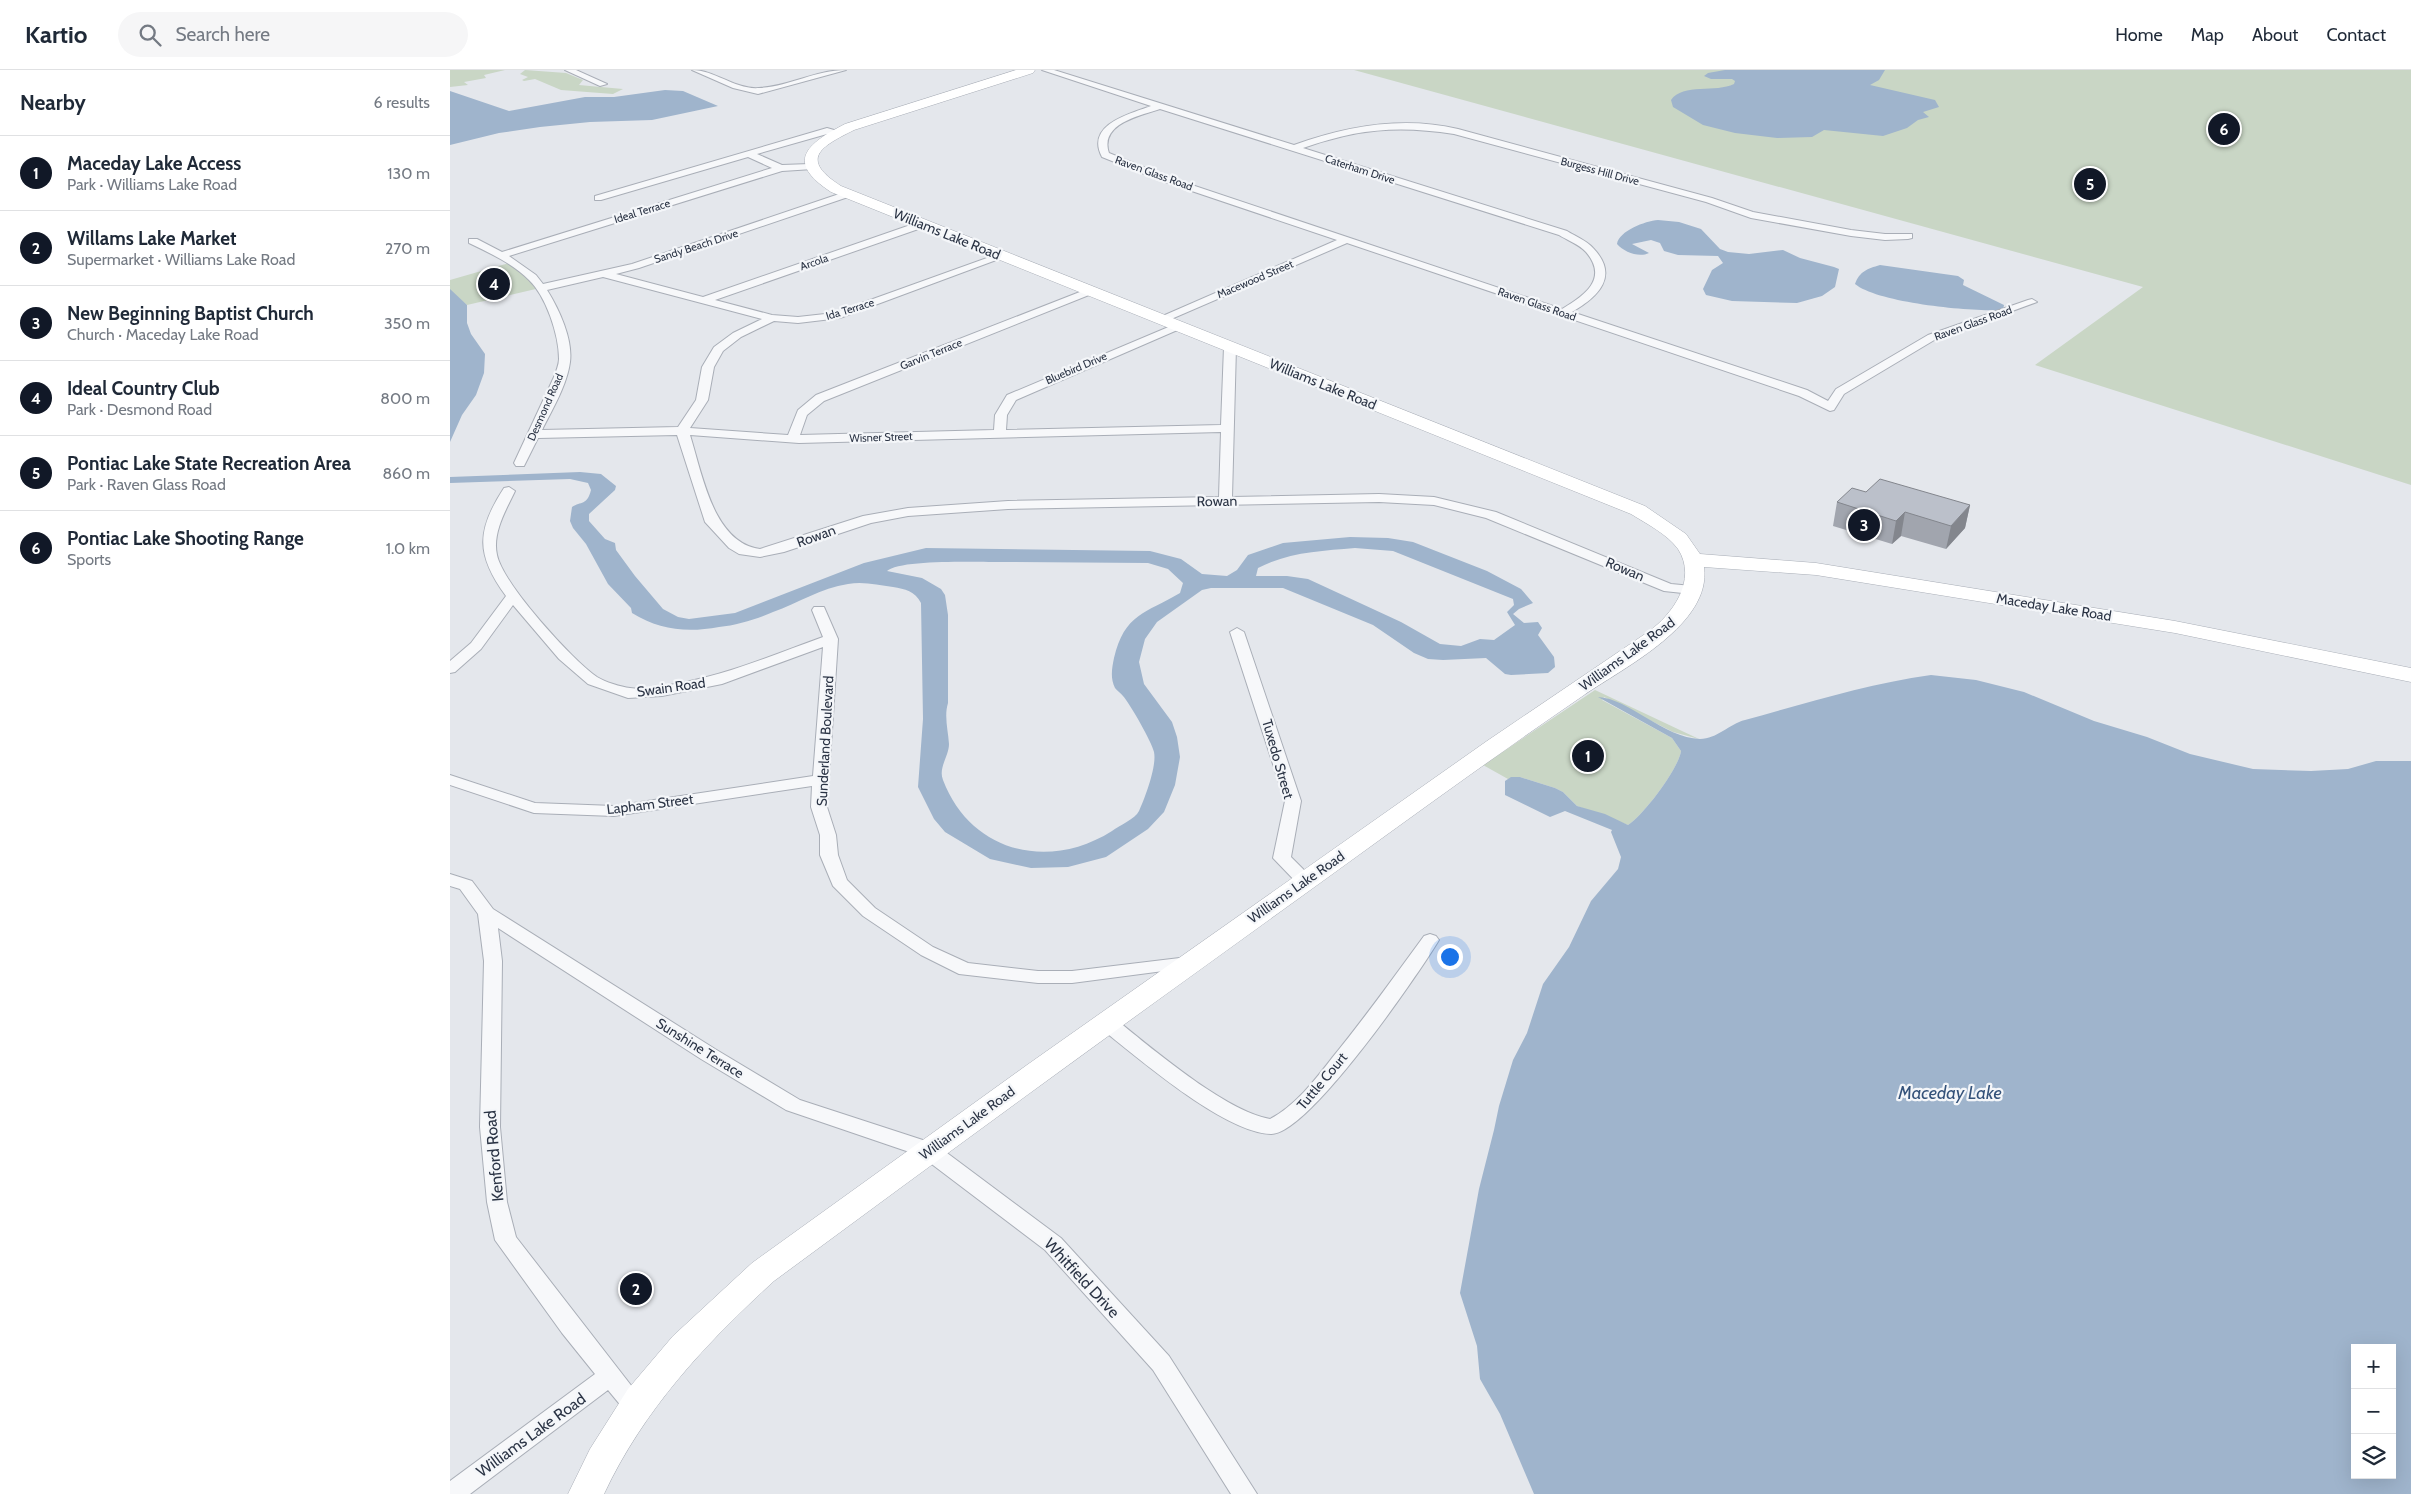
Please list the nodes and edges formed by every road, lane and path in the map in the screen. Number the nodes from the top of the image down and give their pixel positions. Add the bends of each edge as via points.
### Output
1 (569, 70) edge
2 (696, 70) edge
3 (842, 70) edge
4 (1029, 70) edge
5 (1046, 70) edge
6 (603, 84) dead end
7 (1159, 106) junction
8 (837, 132) junction
9 (1294, 148) junction
10 (750, 154) junction
11 (810, 167) junction
12 (781, 168) junction
13 (848, 194) junction
14 (598, 198) dead end
15 (923, 224) junction
16 (1908, 236) dead end
17 (1348, 239) junction
18 (473, 241) dead end
19 (502, 255) junction
20 (1002, 256) junction
21 (605, 274) junction
22 (540, 288) junction
23 (1090, 291) junction
24 (704, 300) junction
25 (2032, 302) dead end
26 (1562, 313) junction
27 (772, 318) junction
28 (1162, 320) junction
29 (1178, 326) junction
30 (1230, 347) junction
31 (1229, 428) junction
32 (682, 431) junction
33 (533, 434) junction
34 (1000, 434) junction
35 (792, 439) junction
36 (520, 463) dead end
37 (509, 491) dead end
38 (1225, 501) junction
39 (1695, 560) junction
40 (1692, 590) junction
41 (513, 596) junction
42 (819, 610) dead end
43 (1237, 632) dead end
44 (831, 639) junction
45 (450, 669) edge
46 (2411, 675) edge
47 (450, 780) edge
48 (822, 780) junction
49 (450, 880) edge
50 (1305, 881) junction
51 (487, 913) junction
52 (1430, 940) dead end
53 (1188, 963) junction
54 (1106, 1022) junction
55 (928, 1150) junction
56 (610, 1376) junction
57 (1174, 1384) joint
58 (635, 1406) junction
59 (451, 1494) edge
60 (586, 1494) edge
61 (1244, 1494) edge

1 - 6 street
2 - 3 street via 758,91
4 - 8 main road via 871,118
5 - 7 street, Caterham Drive
7 - 9 street, Caterham Drive
7 - 17 street, Raven Glass Road via 1109,128 1102,135 1100,147 1105,155 1165,179
8 - 10 street via 827,131
8 - 11 main road via 820,143 810,155
9 - 16 street, Burgess Hill Drive via 1350,129 1416,124 1455,130 1709,200 1751,215 1852,233
9 - 26 street, Caterham Drive via 1555,230 1589,248 1600,266 1598,284 1588,298
10 - 12 street
10 - 14 street
11 - 12 street
11 - 13 main road, Williams Lake Road via 820,181
12 - 19 street, Ideal Terrace
13 - 15 main road, Williams Lake Road
13 - 21 street, Sandy Beach Drive via 689,249
15 - 20 main road, Williams Lake Road
15 - 24 street, Arcola
17 - 26 street, Raven Glass Road
17 - 28 street, Macewood Street
18 - 19 street, Desmond Road
19 - 22 street, Desmond Road via 533,278
20 - 23 main road, Williams Lake Road
20 - 27 street, Ida Terrace via 836,316 798,320
21 - 22 street, Sandy Beach Drive
21 - 24 street, Ida Terrace
22 - 33 street, Desmond Road via 564,344 565,363
23 - 28 main road, Williams Lake Road
23 - 35 street, Garvin Terrace via 820,398 802,413
24 - 27 street, Ida Terrace
25 - 26 street, Raven Glass Road via 1932,337 1840,392 1830,408 1802,393
27 - 32 street via 737,335 718,349 708,367 702,400
28 - 29 main road, Williams Lake Road
29 - 30 main road, Williams Lake Road
29 - 34 street, Bluebird Drive via 1011,398 1001,415
30 - 31 street
30 - 39 main road, Williams Lake Road via 1623,503 1652,517 1672,532
31 - 34 street, Wisner Street
31 - 38 street
32 - 33 street, Wisner Street
32 - 35 street, Wisner Street
32 - 38 street, Rowan via 712,522 744,551 760,553 779,549 868,519 908,512 1008,505
33 - 36 street, Desmond Road
34 - 35 street, Wisner Street
37 - 41 street via 491,527 489,553 495,574
38 - 40 street, Rowan via 1379,498 1434,501 1491,514 1669,588
39 - 40 main road, Williams Lake Road
39 - 46 main road, Maceday Lake Road via 1816,569 2175,627
40 - 50 main road, Williams Lake Road via 1675,621
41 - 44 street, Swain Road via 564,656 593,681 628,693 662,691 717,681
41 - 45 street via 476,646
42 - 44 street, Sunderland Boulevard
43 - 50 street, Tuxedo Street via 1292,801 1282,858
44 - 48 street, Sunderland Boulevard
47 - 48 street, Lapham Street via 534,808 614,811
48 - 53 street, Sunderland Boulevard via 819,807 828,835 829,855 839,882 869,912 927,951 965,969 1038,978
49 - 51 street, Kenford Road via 466,885
50 - 53 main road, Williams Lake Road
51 - 55 street, Sunshine Terrace via 793,1105
51 - 56 street, Kenford Road via 493,961 490,1127 497,1202 506,1240
52 - 54 street, Tuttle Court via 1336,1068 1301,1109 1273,1127 1260,1126 1230,1112
53 - 54 main road, Williams Lake Road
54 - 55 main road, Williams Lake Road
55 - 57 street, Whitfield Drive via 1053,1244 1161,1363
55 - 58 main road, Williams Lake Road via 763,1272 707,1321
56 - 58 street, Kenford Road
56 - 59 street, Williams Lake Road
57 - 61 street
58 - 60 main road, Williams Lake Road via 602,1458

